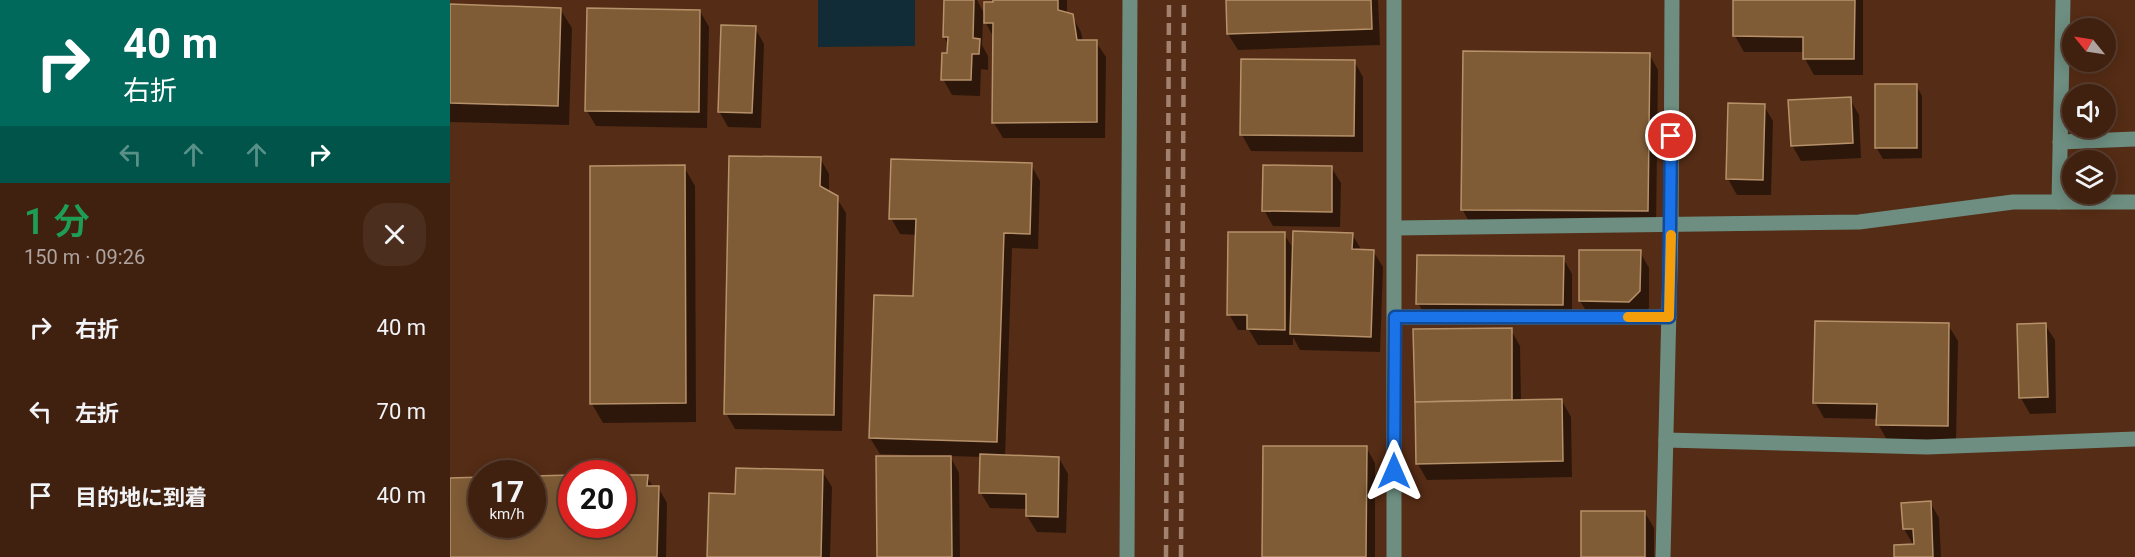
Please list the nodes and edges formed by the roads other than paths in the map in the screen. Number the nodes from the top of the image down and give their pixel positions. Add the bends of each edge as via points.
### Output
1 (1130, 0) edge
2 (1394, 0) edge
3 (1672, 0) edge
4 (2063, 0) edge
5 (2135, 139) edge
6 (2060, 142) junction
7 (2059, 202) junction
8 (2135, 202) edge
9 (1671, 226) junction
10 (1395, 228) junction
11 (1395, 317) junction
12 (1669, 317) junction
13 (2135, 439) edge
14 (1666, 440) junction
15 (1127, 557) edge
16 (1394, 557) edge
17 (1663, 557) edge

1 - 15 street
2 - 10 street
3 - 9 street
4 - 6 street
5 - 6 street
6 - 7 street
7 - 8 street
7 - 9 street via 2013,202 1858,222
9 - 10 street
9 - 12 street
10 - 11 street
11 - 12 street
11 - 16 street
12 - 14 street
13 - 14 street via 1927,447
14 - 17 street

